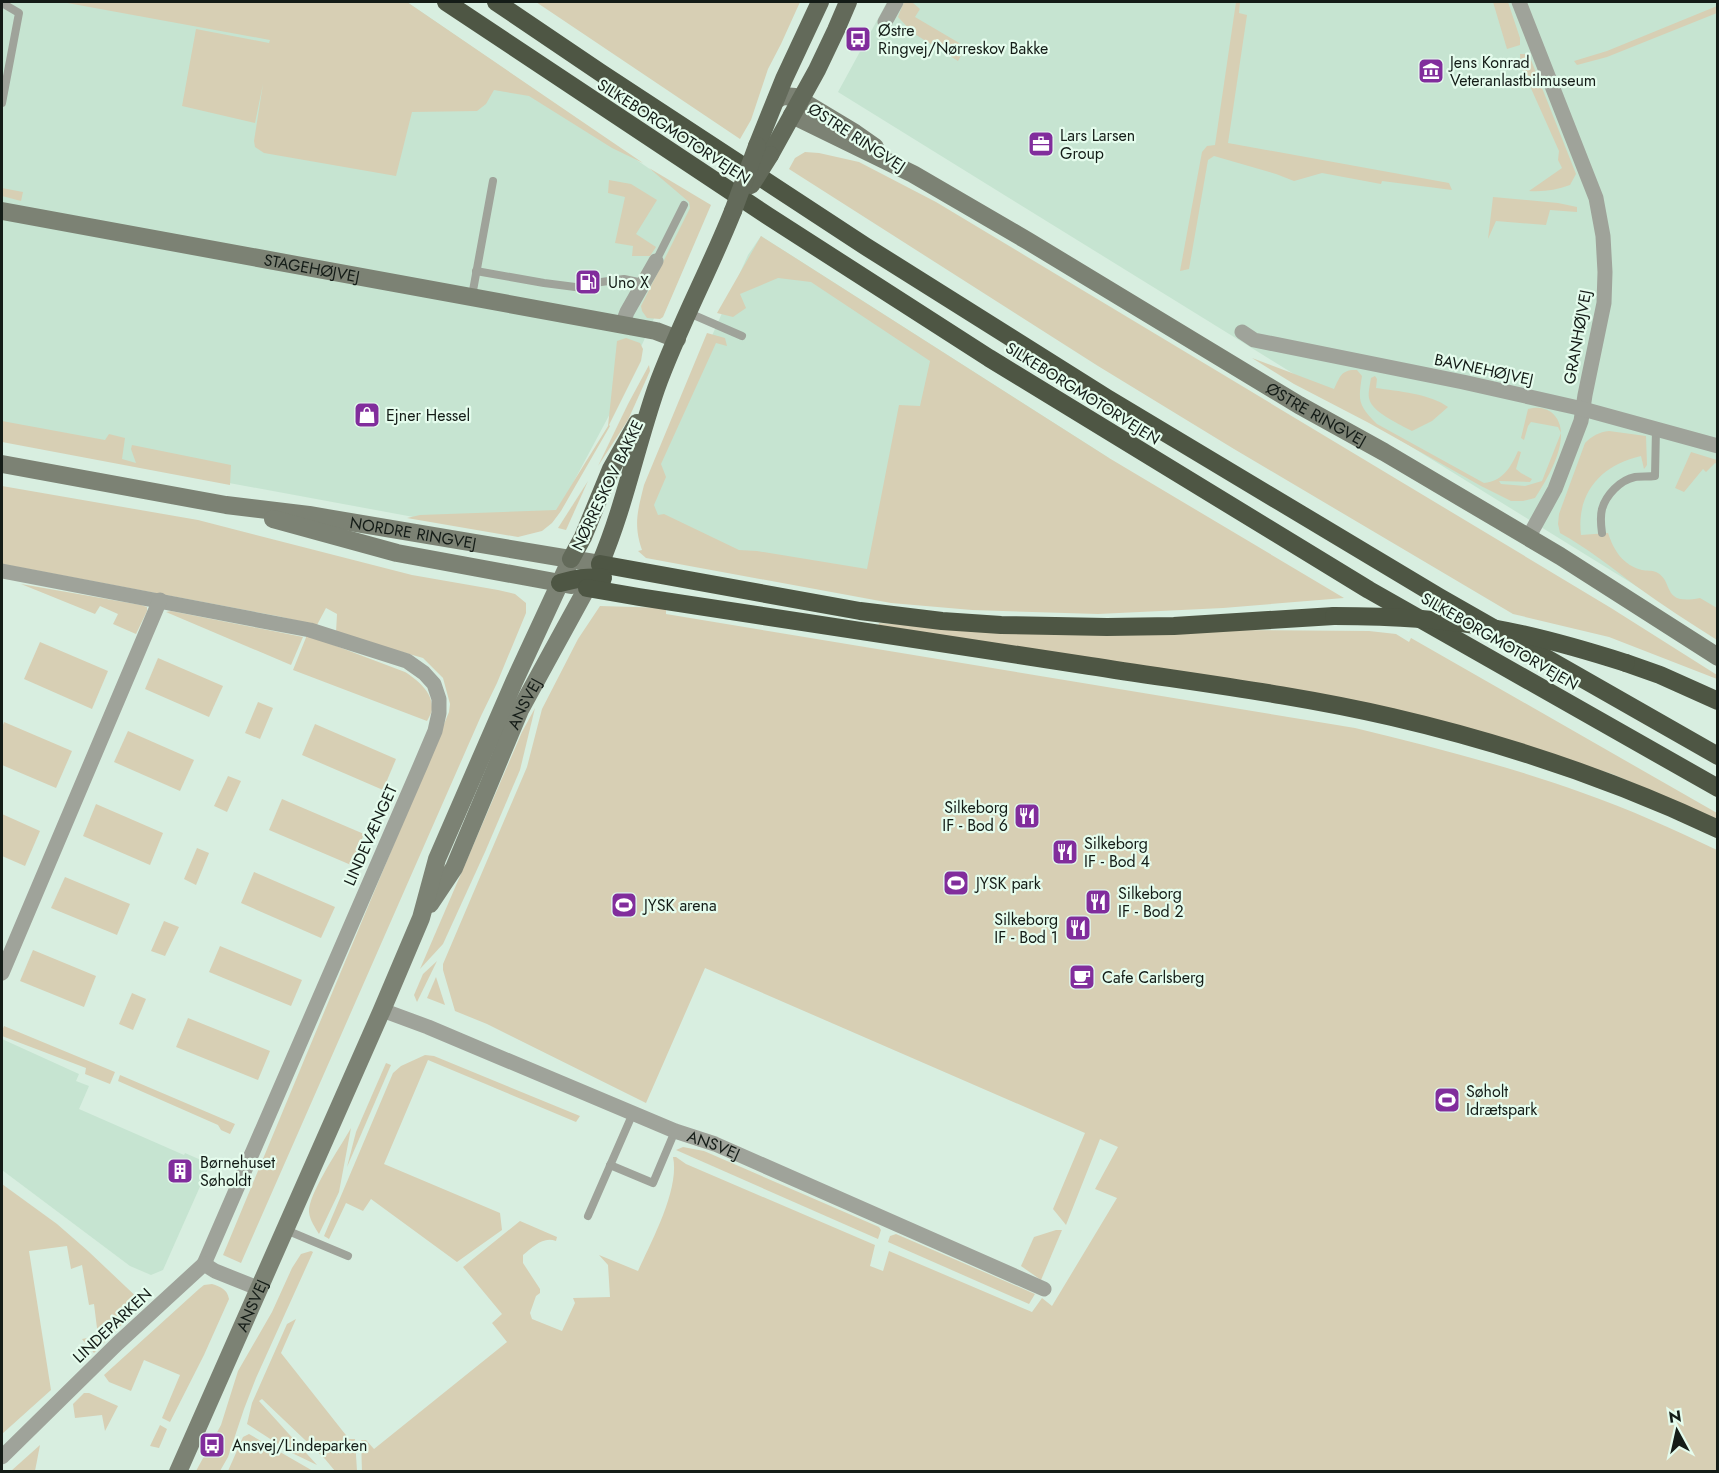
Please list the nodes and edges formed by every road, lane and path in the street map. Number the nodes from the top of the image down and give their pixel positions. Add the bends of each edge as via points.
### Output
1 (446, 2) edge
2 (496, 2) edge
3 (820, 2) edge
4 (833, 2) edge
5 (848, 2) edge
6 (896, 2) edge
7 (1519, 2) edge
8 (2, 3) edge
9 (885, 22) dead end
10 (2, 103) edge
11 (790, 103) junction
12 (493, 181) dead end
13 (684, 205) dead end
14 (2, 211) edge
15 (656, 261) joint
16 (476, 271) junction
17 (643, 284) junction
18 (471, 297) junction
19 (689, 313) junction
20 (622, 325) junction
21 (1242, 332) dead end
22 (742, 336) dead end
23 (677, 339) junction
24 (657, 388) junction
25 (1583, 409) junction
26 (1656, 429) junction
27 (1718, 446) edge
28 (2, 464) edge
29 (226, 505) junction
30 (1602, 533) dead end
31 (1528, 538) junction
32 (2, 571) edge
33 (566, 571) junction
34 (593, 576) junction
35 (160, 600) junction
36 (1718, 657) edge
37 (1718, 701) edge
38 (1718, 756) edge
39 (1718, 788) edge
40 (1718, 829) edge
41 (421, 918) junction
42 (2, 973) edge
43 (382, 1010) junction
44 (633, 1113) junction
45 (675, 1131) junction
46 (610, 1165) junction
47 (588, 1216) dead end
48 (286, 1230) junction
49 (348, 1256) dead end
50 (204, 1264) junction
51 (260, 1289) junction
52 (1044, 1289) dead end
53 (2, 1457) edge
54 (178, 1472) edge

1 - 39 highway, SILKEBORGMOTORVEJEN via 989,358 1369,590
2 - 38 highway, SILKEBORGMOTORVEJEN via 865,246 1107,398 1439,597
3 - 11 main road, NØRRESKOV BAKKE
4 - 11 main road
5 - 11 main road, NØRRESKOV BAKKE via 836,30
6 - 9 street
7 - 25 street, GRANHØJVEJ via 1596,198 1603,236 1604,303
8 - 10 lane via 19,14
11 - 19 main road, NØRRESKOV BAKKE, bridge via 732,214
11 - 31 main road, ØSTRE RINGVEJ via 847,143 913,174
12 - 16 lane
13 - 15 lane
14 - 18 main road, STAGEHØJVEJ
15 - 17 street
16 - 17 lane via 583,288 624,279
16 - 18 lane
17 - 20 street
18 - 20 main road, STAGEHØJVEJ
19 - 22 lane
19 - 23 main road, NØRRESKOV BAKKE
20 - 23 main road, STAGEHØJVEJ
21 - 25 street, BAVNEHØJVEJ via 1254,340
23 - 24 main road, NØRRESKOV BAKKE
24 - 33 main road, NØRRESKOV BAKKE via 611,470
24 - 34 main road, NØRRESKOV BAKKE via 609,542
25 - 26 street, BAVNEHØJVEJ
25 - 31 street, GRANHØJVEJ via 1555,489
26 - 27 street, BAVNEHØJVEJ
26 - 30 lane via 1654,476 1622,482 1611,493 1601,511
28 - 29 main road, NORDRE RINGVEJ
29 - 33 main road, NORDRE RINGVEJ via 309,515
29 - 33 main road, NORDRE RINGVEJ via 397,553
31 - 36 main road, ØSTRE RINGVEJ
32 - 35 street, LINDEVÆNGET
33 - 34 main road, NORDRE RINGVEJ
33 - 34 main road via 585,568
33 - 41 main road, ANSVEJ via 437,859
34 - 37 highway, bridge via 717,596 942,621 1065,627 1173,626 1334,616 1457,623 1558,643 1626,663
34 - 40 highway via 639,597 1260,692 1391,717 1564,766
34 - 41 main road, ANSVEJ via 520,710 454,868
35 - 42 street
35 - 50 street, LINDEVÆNGET via 310,630 408,661 434,684 439,699 435,731 420,768
41 - 43 main road, ANSVEJ
43 - 44 street, ANSVEJ
43 - 48 main road, ANSVEJ
44 - 45 street, ANSVEJ
44 - 46 lane
45 - 46 lane via 653,1183
45 - 52 street, ANSVEJ via 715,1144
46 - 47 lane
48 - 49 lane
48 - 51 main road, ANSVEJ
50 - 51 street
50 - 53 street, LINDEPARKEN
51 - 54 main road, ANSVEJ

